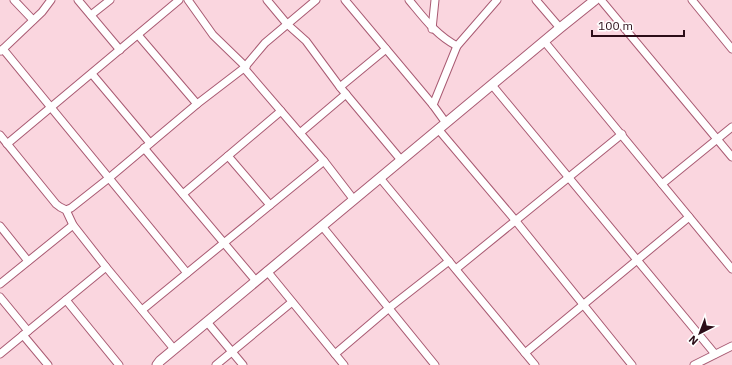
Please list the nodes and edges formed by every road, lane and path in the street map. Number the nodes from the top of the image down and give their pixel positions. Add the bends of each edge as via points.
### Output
1 (14, 0) edge
2 (51, 0) edge
3 (78, 0) edge
4 (110, 0) edge
5 (179, 0) edge
6 (188, 0) edge
7 (267, 0) edge
8 (316, 0) edge
9 (345, 0) edge
10 (409, 0) edge
11 (435, 0) edge
12 (497, 0) edge
13 (536, 0) edge
14 (595, 0) edge
15 (601, 0) edge
16 (692, 0) edge
17 (91, 15) junction
18 (33, 20) junction
19 (287, 24) junction
20 (560, 28) junction
21 (432, 29) junction
22 (138, 35) junction
23 (544, 41) junction
24 (457, 46) junction
25 (386, 49) junction
26 (732, 49) edge
27 (120, 50) junction
28 (2, 51) edge
29 (245, 68) junction
30 (92, 74) junction
31 (492, 85) junction
32 (340, 87) junction
33 (346, 94) junction
34 (197, 104) junction
35 (433, 106) junction
36 (51, 108) junction
37 (281, 111) junction
38 (446, 123) junction
39 (732, 127) edge
40 (438, 129) junction
41 (300, 133) junction
42 (622, 134) junction
43 (1, 136) edge
44 (717, 139) junction
45 (150, 143) junction
46 (7, 144) junction
47 (144, 148) junction
48 (228, 156) junction
49 (732, 157) edge
50 (401, 160) junction
51 (324, 161) junction
52 (109, 178) junction
53 (380, 178) junction
54 (568, 178) junction
55 (662, 184) junction
56 (183, 194) junction
57 (354, 200) junction
58 (270, 205) junction
59 (66, 210) junction
60 (689, 217) junction
61 (515, 220) junction
62 (0, 226) edge
63 (73, 226) junction
64 (322, 226) junction
65 (224, 243) junction
66 (636, 260) junction
67 (28, 261) junction
68 (449, 261) junction
69 (106, 267) junction
70 (456, 269) junction
71 (732, 269) edge
72 (267, 271) junction
73 (187, 273) junction
74 (256, 281) junction
75 (0, 284) edge
76 (0, 297) edge
77 (66, 300) junction
78 (292, 302) junction
79 (582, 304) junction
80 (389, 308) junction
81 (142, 310) junction
82 (207, 322) junction
83 (26, 333) junction
84 (732, 346) edge
85 (174, 349) junction
86 (232, 352) junction
87 (525, 353) junction
88 (0, 354) edge
89 (335, 354) junction
90 (715, 354) junction
91 (533, 362) edge
92 (48, 365) edge
93 (119, 365) edge
94 (157, 365) edge
95 (216, 365) edge
96 (243, 365) edge
97 (344, 365) edge
98 (435, 365) edge
99 (525, 365) edge
100 (632, 365) edge
101 (694, 365) edge

1 - 18 street
2 - 18 street
3 - 17 street
4 - 17 street
5 - 22 street
6 - 29 street via 213,35
7 - 19 street
8 - 19 street
9 - 25 street
10 - 21 street
11 - 21 street
12 - 24 street
13 - 20 street
14 - 20 street
15 - 44 street
16 - 26 street
17 - 27 street
18 - 28 street
19 - 29 street via 265,43
19 - 32 street via 306,41
20 - 23 street
21 - 24 street
22 - 27 street
22 - 34 street
23 - 31 street
23 - 42 street
24 - 35 street
25 - 32 street
25 - 35 street
27 - 30 street
28 - 36 street
29 - 34 street
29 - 37 street
30 - 36 street
30 - 45 street
31 - 38 street
31 - 54 street
32 - 33 street
33 - 41 street
33 - 50 street
34 - 45 street
35 - 38 street
36 - 46 street
36 - 52 street
37 - 41 street
37 - 48 street
38 - 40 street
39 - 44 street
40 - 50 street
40 - 61 street
41 - 51 street
42 - 54 street
42 - 55 street
43 - 46 street
44 - 49 street
44 - 55 street
45 - 47 street
46 - 59 street via 56,204
47 - 52 street
47 - 56 street
48 - 56 street
48 - 58 street
50 - 53 street
51 - 57 street
51 - 58 street
52 - 59 street
52 - 73 street
53 - 57 street
53 - 68 street
54 - 61 street
54 - 66 street
55 - 60 street
56 - 65 street
57 - 64 street
58 - 65 street
59 - 63 street
60 - 66 street
60 - 71 street
61 - 70 street
61 - 79 street
62 - 67 street
63 - 67 street
63 - 69 street
64 - 72 street
64 - 80 street
65 - 73 street
65 - 74 street
66 - 79 street
66 - 90 street
67 - 75 street
68 - 70 street
68 - 80 street
69 - 77 street
69 - 81 street
70 - 87 street
72 - 74 street
72 - 78 street
73 - 81 street
74 - 82 street
76 - 83 street
77 - 83 street
77 - 93 street
78 - 86 street
78 - 89 street
79 - 87 street
79 - 100 street
80 - 89 street
80 - 98 street
81 - 85 street
82 - 85 street
82 - 86 street
83 - 88 street
83 - 92 street
84 - 90 street
85 - 94 street
86 - 95 street
86 - 96 street
87 - 91 street
89 - 97 street
90 - 101 street
91 - 99 street

